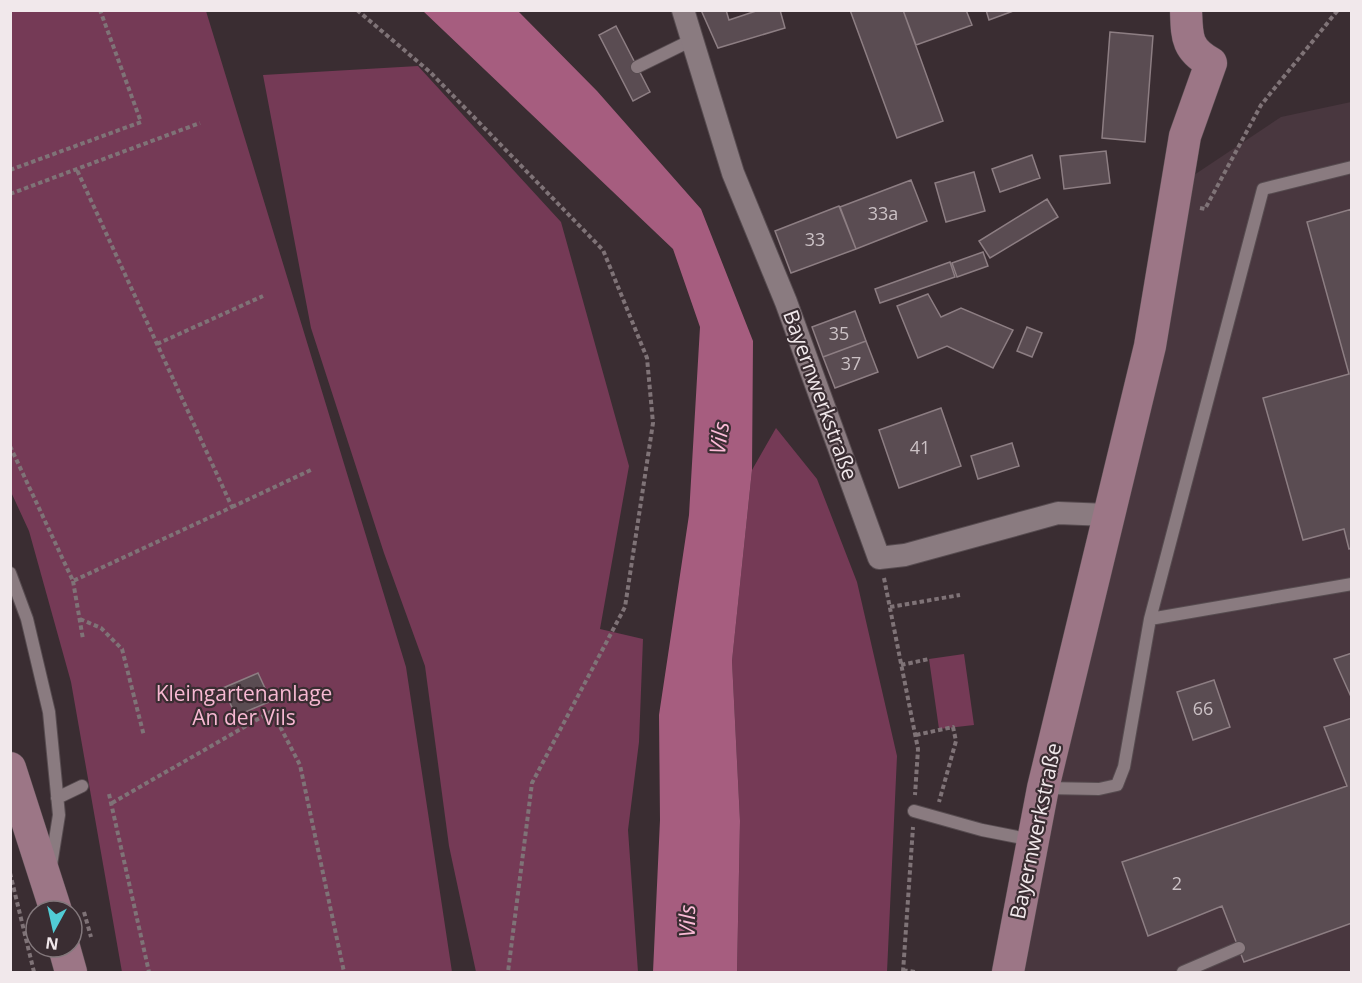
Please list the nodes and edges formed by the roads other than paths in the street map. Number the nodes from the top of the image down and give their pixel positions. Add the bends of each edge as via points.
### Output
1 (683, 10) edge
2 (1186, 10) edge
3 (692, 40) junction
4 (637, 67) dead end
5 (1352, 167) edge
6 (1108, 515) junction
7 (10, 573) edge
8 (1352, 584) edge
9 (1150, 619) junction
10 (10, 768) edge
11 (82, 786) dead end
12 (1043, 788) junction
13 (57, 798) junction
14 (914, 811) road end
15 (1033, 840) junction
16 (48, 881) junction
17 (53, 899) edge
18 (1239, 948) dead end
19 (1008, 972) edge
20 (1183, 972) edge

1 - 3 street, Bayernwerkstraße
2 - 6 street, Bayernwerkstraße via 1191,47 1211,63 1185,136 1150,346
3 - 4 lane
3 - 6 street, Bayernwerkstraße via 733,173 786,302 879,558 905,555 1058,513
5 - 9 lane via 1263,189
6 - 12 street, Bayernwerkstraße
7 - 13 lane via 27,619 49,712
8 - 9 lane
9 - 12 lane via 1124,767 1117,785 1099,789
10 - 16 street
11 - 13 lane
12 - 15 street, Bayernwerkstraße
13 - 16 lane via 59,815
14 - 15 lane
15 - 19 street, Bayernwerkstraße
16 - 17 street
18 - 20 lane

